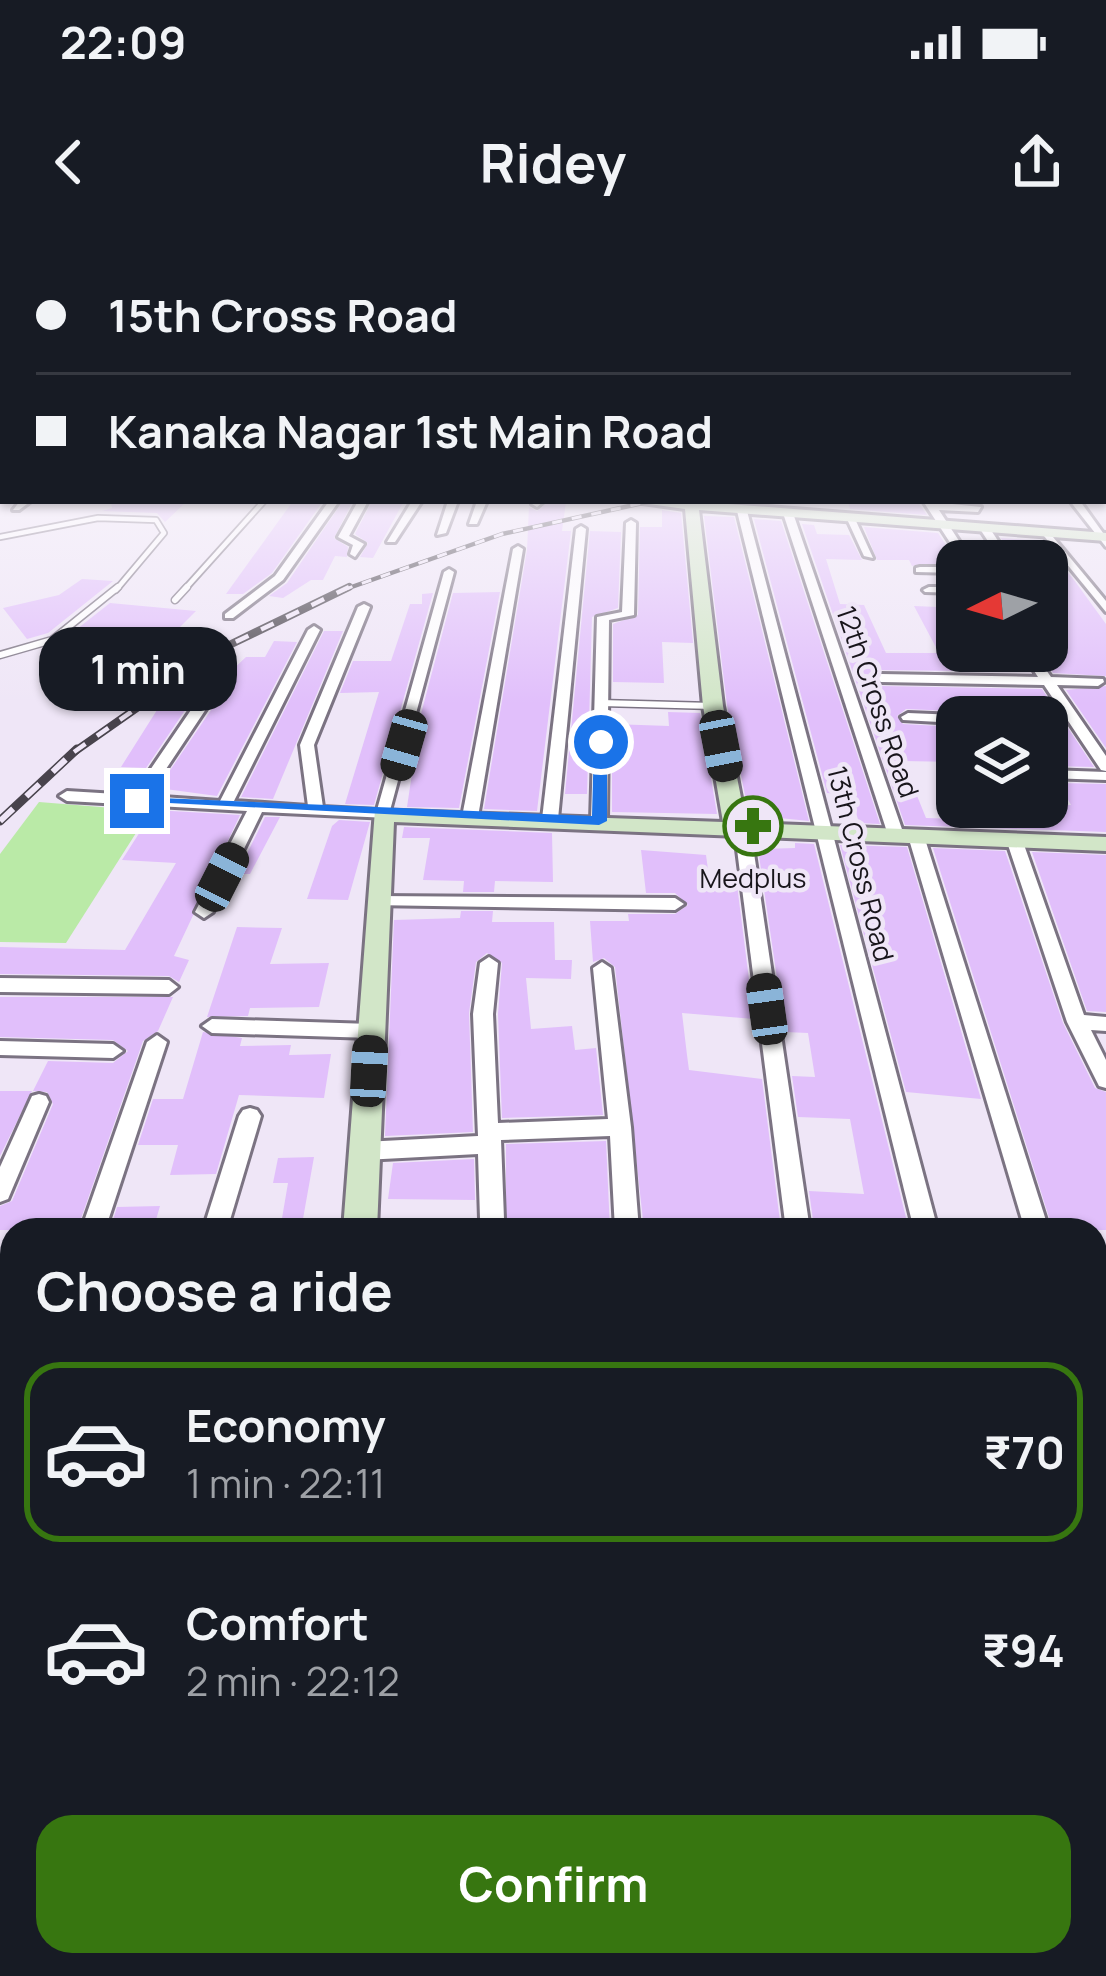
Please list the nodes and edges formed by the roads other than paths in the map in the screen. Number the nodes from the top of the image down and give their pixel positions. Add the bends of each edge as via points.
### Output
1 (157, 541) edge
2 (228, 541) edge
3 (305, 541) edge
4 (353, 541) edge
5 (580, 541) edge
6 (630, 541) edge
7 (696, 541) edge
8 (750, 541) edge
9 (798, 541) edge
10 (861, 541) edge
11 (1054, 541) edge
12 (518, 549) dead end
13 (355, 554) dead end
14 (868, 556) dead end
15 (920, 570) dead end
16 (936, 570) edge
17 (449, 572) dead end
18 (929, 590) dead end
19 (936, 590) edge
20 (176, 600) dead end
21 (364, 607) dead end
22 (1106, 609) edge
23 (229, 616) dead end
24 (314, 631) dead end
25 (0, 655) edge
26 (1041, 672) edge
27 (880, 678) dead end
28 (1047, 681) junction
29 (1098, 682) dead end
30 (213, 688) dead end
31 (601, 703) junction
32 (713, 706) junction
33 (908, 718) dead end
34 (936, 719) edge
35 (1068, 723) edge
36 (1077, 724) junction
37 (1106, 771) edge
38 (1068, 773) edge
39 (68, 796) dead end
40 (137, 801) junction
41 (226, 803) junction
42 (258, 805) junction
43 (316, 808) junction
44 (383, 814) junction
45 (470, 817) junction
46 (550, 819) junction
47 (599, 821) junction
48 (739, 826) junction
49 (823, 831) junction
50 (906, 835) junction
51 (1014, 839) junction
52 (1106, 844) edge
53 (378, 901) junction
54 (675, 904) dead end
55 (204, 913) dead end
56 (489, 963) dead end
57 (602, 968) dead end
58 (0, 985) edge
59 (170, 987) dead end
60 (1077, 1022) junction
61 (1106, 1024) edge
62 (212, 1026) dead end
63 (371, 1031) junction
64 (157, 1042) dead end
65 (0, 1048) edge
66 (112, 1052) dead end
67 (1106, 1080) edge
68 (39, 1102) dead end
69 (250, 1116) dead end
70 (620, 1127) junction
71 (492, 1138) junction
72 (364, 1151) junction
73 (0, 1192) edge
74 (97, 1218) edge
75 (219, 1218) edge
76 (361, 1218) edge
77 (492, 1218) edge
78 (626, 1218) edge
79 (796, 1218) edge
80 (923, 1218) edge
81 (1033, 1218) edge

1 - 25 lane via 96,614 58,639
2 - 20 lane
3 - 23 street via 279,578
4 - 13 street
5 - 46 street
6 - 31 street via 628,615 603,617
7 - 32 street
8 - 49 street, 13th Cross Road
9 - 50 street, 12th Cross Road
10 - 14 street
11 - 22 street
12 - 45 street
15 - 16 street
17 - 44 street
18 - 19 street
21 - 43 street via 307,745
24 - 41 street
26 - 28 street
27 - 28 street
28 - 29 street
28 - 36 street
30 - 40 street
31 - 32 lane
31 - 47 street
32 - 48 street
33 - 34 street
35 - 36 street
36 - 37 street
37 - 38 street
39 - 40 street
40 - 41 street
41 - 42 street
42 - 43 street
42 - 55 street
43 - 44 street
44 - 45 street
44 - 53 street
45 - 46 street
46 - 47 street
47 - 48 street
48 - 49 street
48 - 79 street
49 - 50 street
49 - 80 street, 13th Cross Road
50 - 51 street
50 - 81 street, 12th Cross Road
51 - 52 street
51 - 60 street
53 - 54 street
53 - 63 street
56 - 71 street via 483,1014
57 - 70 street
58 - 59 street
60 - 61 street
60 - 67 street
62 - 63 street
63 - 72 street
64 - 74 street
65 - 66 street
68 - 73 street
69 - 75 street
70 - 71 street
70 - 78 street
71 - 72 street
71 - 77 street
72 - 76 street

